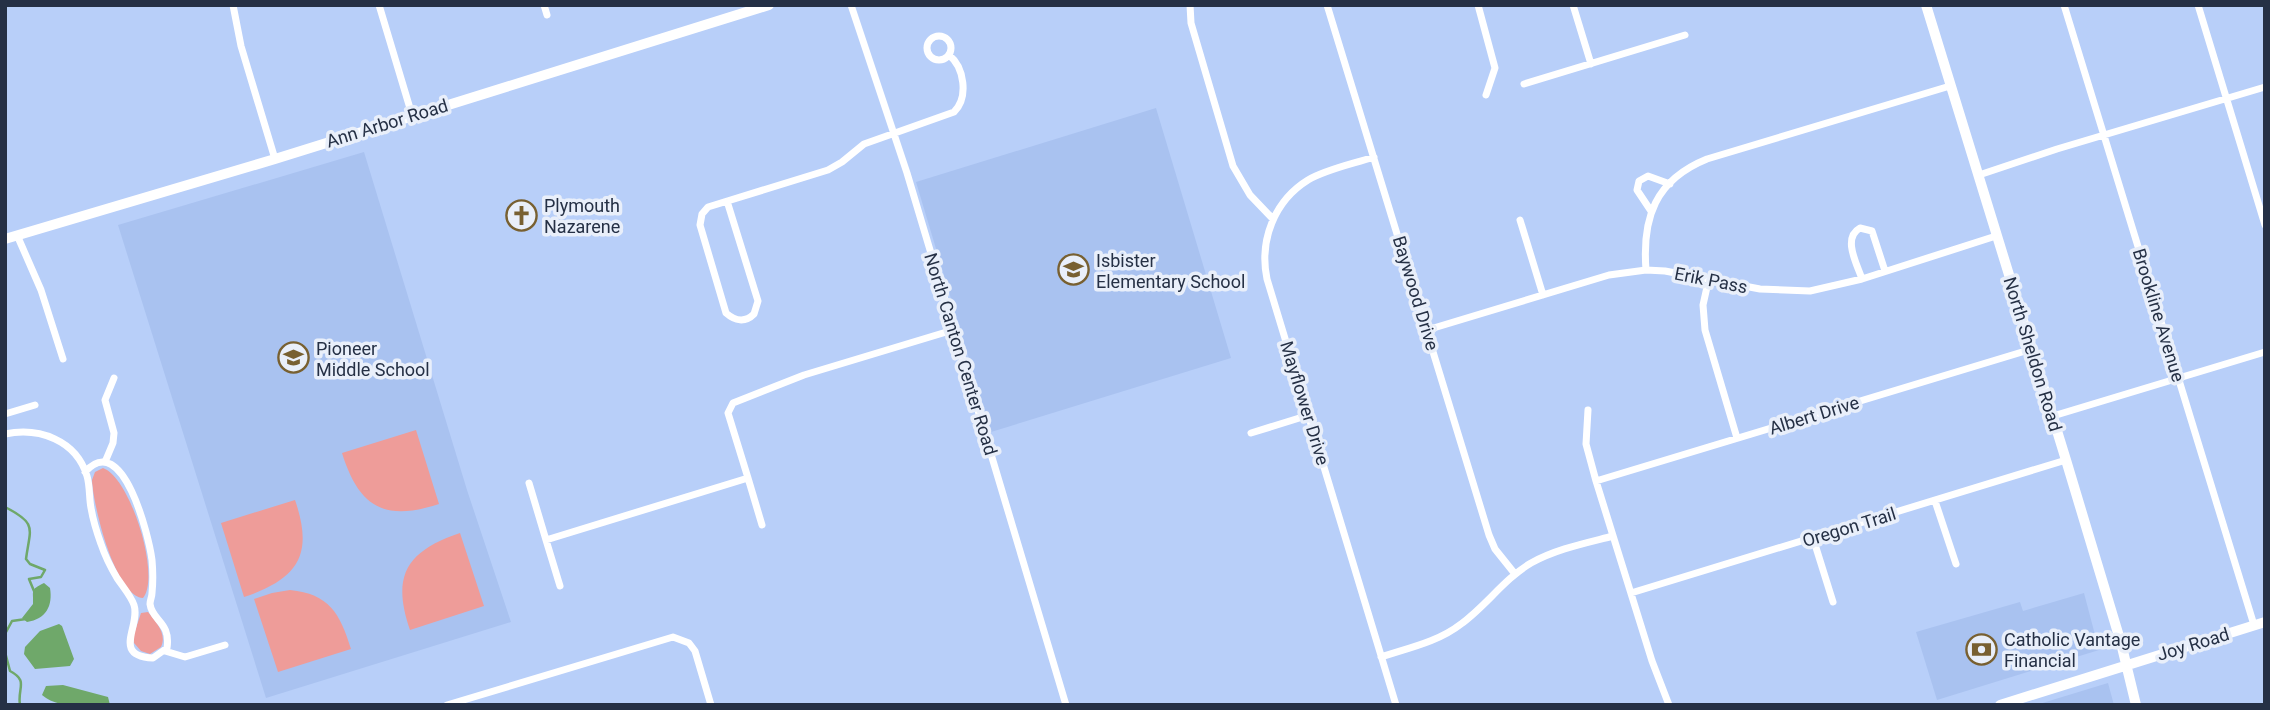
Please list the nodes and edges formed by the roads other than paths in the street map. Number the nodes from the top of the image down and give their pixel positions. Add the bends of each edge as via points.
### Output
1 (233, 5) edge
2 (379, 5) edge
3 (544, 5) edge
4 (769, 5) edge
5 (851, 5) edge
6 (1190, 5) edge
7 (1328, 5) edge
8 (1478, 5) edge
9 (1573, 5) edge
10 (1926, 5) edge
11 (2064, 5) edge
12 (2198, 5) edge
13 (547, 15) dead end
14 (1685, 35) dead end
15 (949, 55) dead end
16 (1591, 64) junction
17 (1524, 84) dead end
18 (1950, 86) junction
19 (2265, 87) edge
20 (1486, 95) dead end
21 (2227, 99) junction
22 (412, 115) junction
23 (893, 132) junction
24 (2104, 135) junction
25 (1374, 157) junction
26 (275, 159) junction
27 (1979, 175) junction
28 (1670, 184) junction
29 (727, 201) junction
30 (1651, 211) junction
31 (1273, 219) junction
32 (1520, 220) dead end
33 (2265, 225) edge
34 (17, 235) junction
35 (1996, 236) junction
36 (5, 239) edge
37 (1646, 270) junction
38 (1885, 271) junction
39 (1709, 278) junction
40 (1862, 279) junction
41 (1543, 295) junction
42 (953, 330) junction
43 (1427, 330) junction
44 (2032, 349) junction
45 (2265, 352) edge
46 (63, 359) dead end
47 (114, 378) dead end
48 (2178, 378) junction
49 (35, 405) dead end
50 (1588, 410) dead end
51 (5, 414) edge
52 (1309, 415) junction
53 (2053, 416) junction
54 (1251, 432) dead end
55 (5, 434) edge
56 (1738, 438) junction
57 (2066, 460) junction
58 (105, 462) junction
59 (85, 472) junction
60 (748, 478) junction
61 (1596, 481) junction
62 (529, 483) dead end
63 (1935, 501) junction
64 (762, 525) dead end
65 (1613, 536) junction
66 (1813, 538) junction
67 (546, 540) junction
68 (1956, 564) dead end
69 (1515, 574) junction
70 (560, 586) dead end
71 (1631, 593) junction
72 (1833, 602) dead end
73 (150, 604) junction
74 (135, 608) junction
75 (2261, 625) edge
76 (225, 645) dead end
77 (165, 651) junction
78 (1381, 657) junction
79 (2125, 665) junction
80 (468, 702) edge
81 (447, 705) edge
82 (711, 705) edge
83 (1066, 705) edge
84 (1395, 705) edge
85 (1669, 705) edge
86 (2000, 705) edge
87 (2136, 705) edge

1 - 26 street
2 - 22 street
3 - 13 street
4 - 22 main road, Ann Arbor Road
5 - 23 street, North Canton Center Road
6 - 31 street via 1191,23 1233,166 1250,195
7 - 25 street, Baywood Drive
8 - 20 street via 1495,68
9 - 16 street
10 - 18 main road, North Sheldon Road
11 - 24 street, Brookline Avenue
12 - 21 street
14 - 16 street
15 - 23 street via 957,61 961,78 959,107 949,115
16 - 17 street
18 - 27 main road, North Sheldon Road
18 - 28 street via 1707,159
19 - 21 street
21 - 24 street
21 - 33 street
22 - 26 main road, Ann Arbor Road
23 - 29 street via 864,144 828,170
23 - 42 street, North Canton Center Road
24 - 27 street
24 - 48 street, Brookline Avenue
25 - 31 street, Mayflower Drive via 1307,181 1286,198
25 - 43 street, Baywood Drive
26 - 34 main road, Ann Arbor Road
27 - 35 main road, North Sheldon Road
28 - 30 street
28 - 30 street via 1648,176 1639,181 1637,190
29 - 29 street via 706,209 700,225 726,313 733,320 742,320 754,314 758,301
30 - 37 street via 1644,236
31 - 52 street, Mayflower Drive via 1265,246 1266,273
32 - 41 street
34 - 36 main road, Ann Arbor Road
34 - 46 street
35 - 38 street, Erik Pass
35 - 44 main road, North Sheldon Road
37 - 39 street, Erik Pass
37 - 41 street, Erik Pass via 1609,275
38 - 40 street, Erik Pass
38 - 40 street via 1872,231 1860,228 1851,239
39 - 40 street, Erik Pass via 1791,292
39 - 56 street via 1703,305 1705,330
41 - 43 street, Erik Pass
42 - 60 street via 804,375 733,402 728,412
42 - 83 street, North Canton Center Road
43 - 69 street, Baywood Drive via 1489,535
44 - 53 main road, North Sheldon Road
44 - 56 street, Albert Drive
45 - 48 street
47 - 58 street via 105,400 114,433
48 - 53 street
48 - 75 street, Brookline Avenue
49 - 51 street
50 - 61 street via 1586,444
52 - 54 street
52 - 78 street, Mayflower Drive
53 - 57 main road, North Sheldon Road
55 - 59 street via 21,431 53,437 69,448
56 - 61 street, Albert Drive
57 - 63 street, Oregon Trail
57 - 79 main road, North Sheldon Road
58 - 59 street via 91,465
58 - 73 street via 125,478 142,518 152,564
59 - 74 street via 100,543
60 - 64 street
60 - 67 street
61 - 65 street
62 - 67 street
63 - 66 street, Oregon Trail
63 - 68 street
65 - 69 street via 1545,556
65 - 71 street
66 - 71 street, Oregon Trail
66 - 72 street
67 - 70 street
69 - 78 street via 1451,631
71 - 85 street
73 - 74 street
73 - 77 street via 169,638
74 - 77 street via 130,646 144,658
75 - 79 main road, Joy Road
76 - 77 street via 185,657
78 - 84 street, Mayflower Drive
79 - 86 main road, Joy Road
79 - 87 main road, North Sheldon Road
80 - 81 street
80 - 82 street via 678,638 695,651

